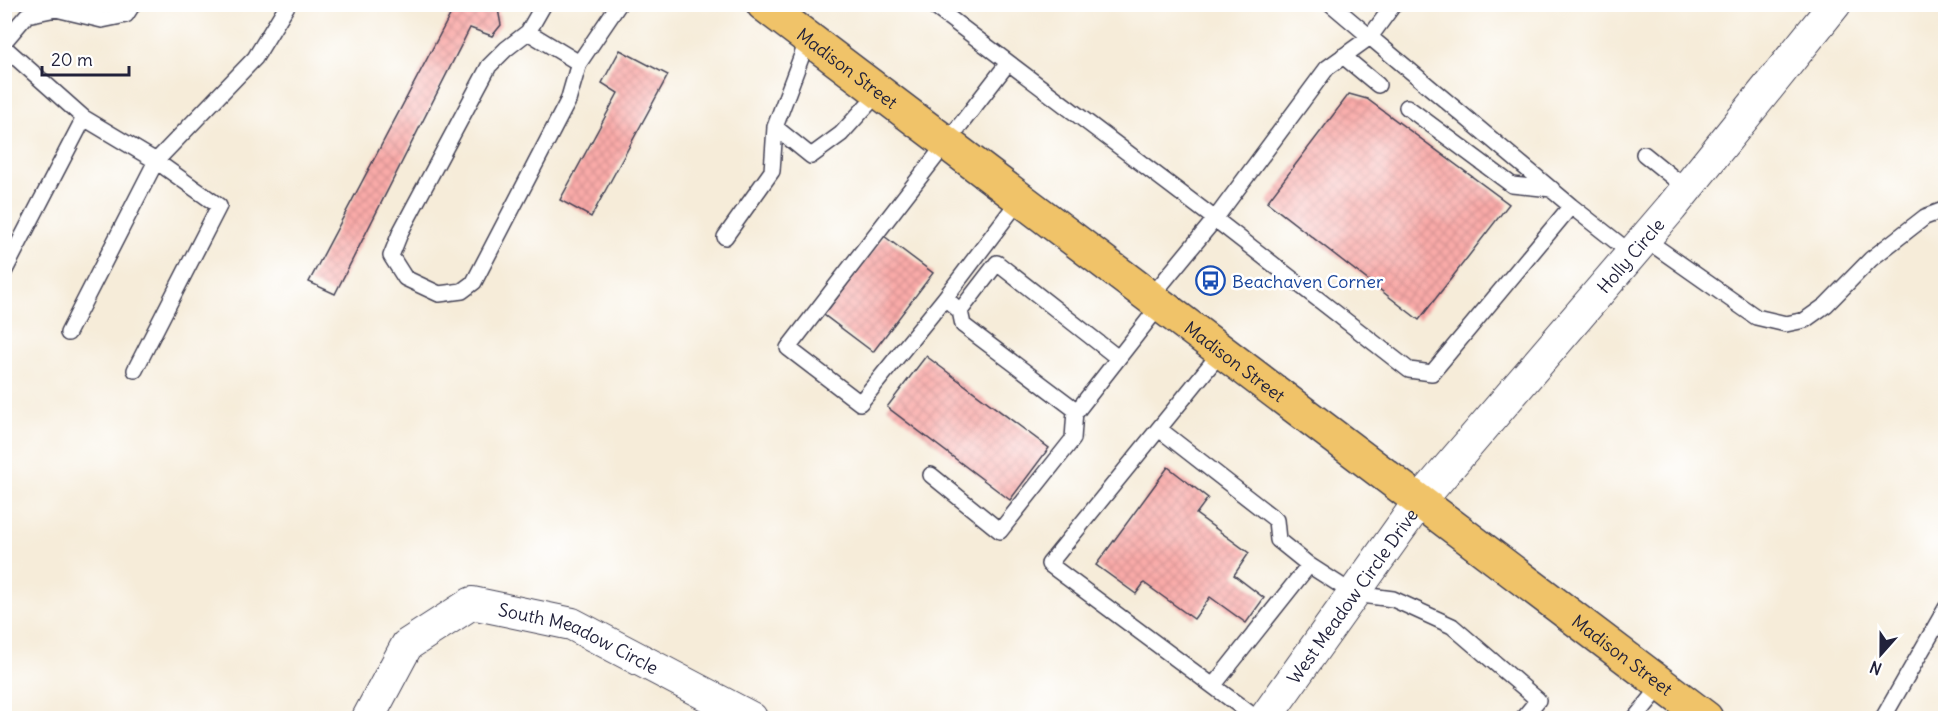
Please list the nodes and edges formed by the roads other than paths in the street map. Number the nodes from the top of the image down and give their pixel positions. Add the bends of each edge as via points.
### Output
1 (133, 4) edge
2 (288, 4) edge
3 (544, 4) edge
4 (619, 4) edge
5 (763, 4) edge
6 (932, 4) edge
7 (1331, 4) edge
8 (1394, 4) edge
9 (1835, 4) edge
10 (528, 32) junction
11 (1370, 37) junction
12 (808, 39) junction
13 (4, 42) edge
14 (4, 47) edge
15 (1343, 56) junction
16 (579, 63) junction
17 (1008, 63) junction
18 (1378, 85) dead end
19 (879, 92) junction
20 (1407, 107) dead end
21 (84, 118) junction
22 (775, 127) junction
23 (945, 142) junction
24 (1644, 154) dead end
25 (156, 161) junction
26 (1552, 189) junction
27 (1687, 189) junction
28 (1020, 199) junction
29 (1570, 206) junction
30 (1946, 209) edge
31 (1215, 219) junction
32 (725, 237) dead end
33 (1638, 247) junction
34 (4, 272) edge
35 (945, 297) junction
36 (1155, 302) junction
37 (960, 311) junction
38 (68, 333) dead end
39 (1221, 352) junction
40 (1118, 358) junction
41 (135, 370) dead end
42 (1075, 410) junction
43 (1159, 429) junction
44 (931, 475) dead end
45 (1419, 502) junction
46 (1308, 565) junction
47 (1354, 594) junction
48 (1946, 608) edge
49 (1662, 685) junction
50 (1213, 686) junction
51 (1270, 715) edge
52 (368, 718) edge
53 (751, 718) edge
54 (1523, 718) edge
55 (1635, 718) edge
56 (1706, 718) edge
57 (1882, 718) edge

1 - 13 lane via 126,15 102,20 56,9 27,15
2 - 25 lane via 255,58
3 - 10 lane
4 - 16 lane
5 - 12 main road, Madison Street
6 - 17 lane
7 - 11 lane
8 - 11 lane
9 - 27 street, Holly Circle
10 - 16 lane
10 - 16 lane via 489,66 401,231 391,256 405,278 439,294 462,291 474,282 568,102
11 - 15 lane
11 - 26 lane
12 - 19 main road, Madison Street
12 - 22 lane
14 - 21 lane
15 - 18 lane
15 - 31 lane via 1327,68
17 - 23 lane
17 - 31 lane
19 - 22 lane via 841,134 811,156
19 - 23 main road, Madison Street
20 - 26 lane via 1512,185
21 - 25 lane
21 - 34 lane
22 - 32 lane via 771,171
23 - 28 main road, Madison Street
23 - 35 lane via 788,348 860,403
24 - 27 lane
25 - 38 lane
25 - 41 lane via 219,206
26 - 29 lane
27 - 33 street, Holly Circle
28 - 35 lane
28 - 36 main road, Madison Street
29 - 31 lane via 1432,373 1409,370
29 - 33 lane
30 - 33 lane via 1925,217 1871,259 1826,305 1805,320 1786,324 1756,317
31 - 36 lane
33 - 45 street, Holly Circle
35 - 37 lane
36 - 39 main road, Madison Street
36 - 40 lane
37 - 40 lane via 997,263
37 - 42 lane via 963,325
39 - 43 lane
39 - 45 main road, Madison Street
40 - 42 lane
42 - 44 lane via 1074,439 1000,531
43 - 46 lane via 1276,520 1278,540
43 - 50 lane via 1049,564
45 - 47 street, West Meadow Circle Drive
45 - 49 main road, Madison Street
46 - 47 lane
46 - 50 lane
47 - 51 street, West Meadow Circle Drive
47 - 54 lane via 1394,599 1452,627 1538,700
48 - 57 lane
49 - 55 lane
49 - 56 main road, Madison Street
50 - 51 lane
52 - 53 street, South Meadow Circle via 407,645 472,603 572,624

